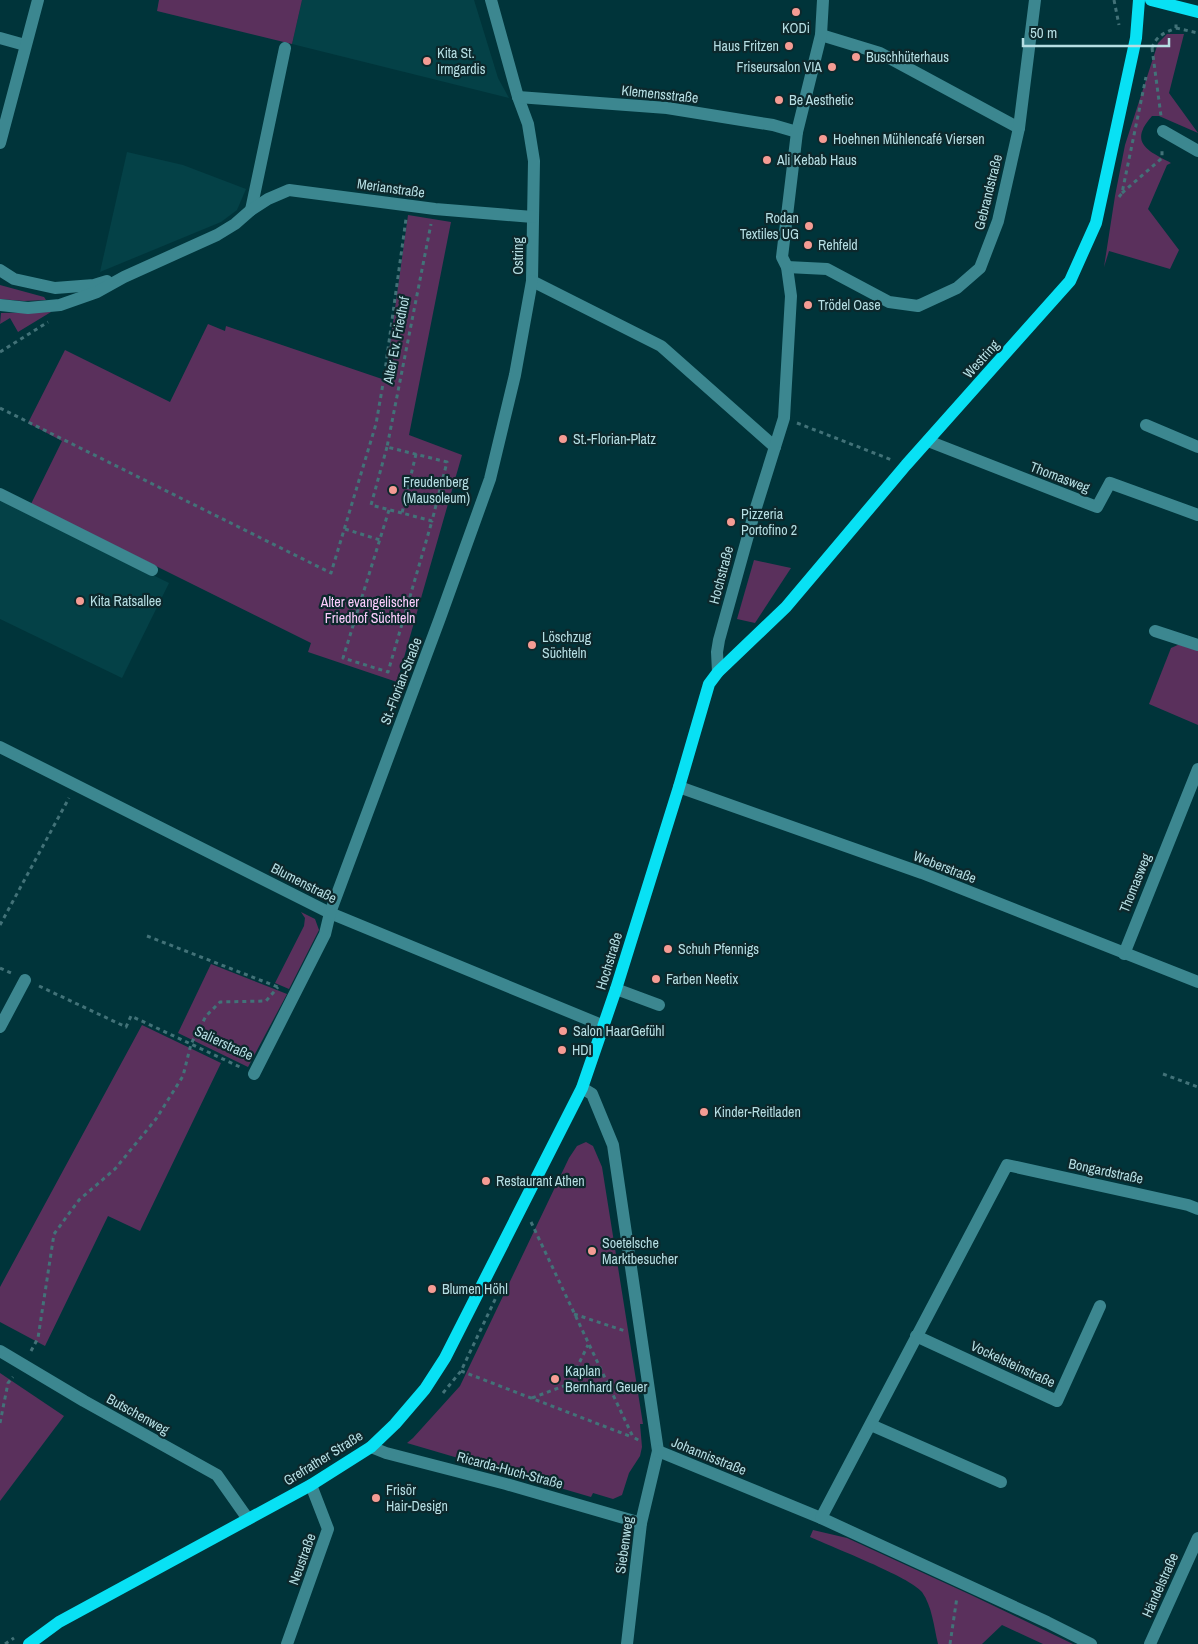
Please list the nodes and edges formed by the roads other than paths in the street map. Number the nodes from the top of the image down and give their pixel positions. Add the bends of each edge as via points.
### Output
1 (38, 0) edge
2 (491, 0) edge
3 (823, 0) edge
4 (1035, 0) edge
5 (1138, 0) edge
6 (1151, 0) edge
7 (1198, 12) edge
8 (821, 35) junction
9 (0, 38) edge
10 (25, 45) junction
11 (285, 48) dead end
12 (518, 97) junction
13 (1019, 128) junction
14 (1163, 131) road end
15 (797, 132) junction
16 (0, 143) edge
17 (1198, 152) edge
18 (251, 210) junction
19 (533, 217) junction
20 (787, 267) junction
21 (0, 270) edge
22 (124, 277) junction
23 (532, 281) junction
24 (0, 305) edge
25 (1146, 425) dead end
26 (928, 441) junction
27 (775, 447) junction
28 (1198, 447) edge
29 (0, 494) edge
30 (1198, 515) edge
31 (152, 570) dead end
32 (1155, 631) dead end
33 (1198, 646) edge
34 (718, 672) junction
35 (0, 747) edge
36 (1198, 769) edge
37 (679, 787) junction
38 (1193, 792) edge
39 (330, 913) junction
40 (1124, 954) junction
41 (25, 980) road end
42 (1198, 982) edge
43 (616, 989) junction
44 (659, 1005) dead end
45 (1, 1022) edge
46 (604, 1026) junction
47 (254, 1074) road end
48 (582, 1088) junction
49 (555, 1140) joint
50 (1198, 1209) edge
51 (1100, 1306) dead end
52 (916, 1336) junction
53 (0, 1351) edge
54 (871, 1425) junction
55 (371, 1447) junction
56 (658, 1451) junction
57 (1001, 1482) dead end
58 (311, 1485) junction
59 (822, 1518) junction
60 (248, 1519) junction
61 (641, 1523) junction
62 (1198, 1538) edge
63 (29, 1644) edge
64 (287, 1644) edge
65 (627, 1644) edge
66 (1091, 1644) edge
67 (1150, 1644) edge

1 - 10 street
2 - 12 street, Ostring
3 - 8 street, Hochstraße
4 - 13 street, Gebrandstraße
5 - 26 main road, Westring via 1136,38 1096,223 1070,281
6 - 7 main road
8 - 13 street via 880,53
8 - 15 street, Hochstraße
9 - 10 street
10 - 16 street
11 - 18 street
12 - 15 street, Klemensstraße via 667,108 773,125
12 - 19 street, Ostring via 528,124 534,161
13 - 20 street, Gebrandstraße via 998,222 980,268 957,288 918,306 889,302 828,269
14 - 17 street
15 - 20 street, Hochstraße via 782,257
18 - 19 street, Merianstraße via 289,190 435,209
18 - 22 street, Merianstraße via 217,235
19 - 23 street, Ostring
20 - 27 street, Hochstraße via 791,296 784,418
21 - 22 street, Merianstraße via 14,279 55,288 94,285
22 - 24 street, Merianstraße via 98,292 60,305 28,308
23 - 27 street, Ostring via 661,346
23 - 39 street, St.-Florian-Straße via 515,376 490,479
25 - 28 street
26 - 30 street, Thomasweg via 1097,507 1110,483
26 - 34 main road, Westring via 786,607
27 - 34 street, Hochstraße via 719,640
29 - 31 street
32 - 33 street
34 - 37 main road, Hochstraße via 709,684
35 - 39 street, Blumenstraße
36 - 38 street, Thomasweg
37 - 40 street, Weberstraße via 922,873
37 - 43 main road, Hochstraße
38 - 40 street, Thomasweg
39 - 46 street, Blumenstraße
39 - 47 street, Salierstraße via 325,934
40 - 42 street, Weberstraße
41 - 45 street
43 - 44 street
43 - 46 main road, Hochstraße
46 - 48 main road, Hochstraße
48 - 49 main road, Hochstraße
48 - 56 street, Johannisstraße via 592,1094 613,1145
49 - 55 main road, Grefrather Straße via 445,1358 396,1424
50 - 52 street, Bongardstraße via 1007,1165
51 - 52 street, Vockelsteinstraße via 1057,1401
52 - 54 street
53 - 60 street, Butschenweg via 217,1475
54 - 57 street
54 - 59 street
55 - 58 main road, Grefrather Straße
55 - 61 street, Ricarda-Huch-Straße
56 - 59 street, Johannisstraße
56 - 61 street, Siebenweg
58 - 60 main road, Grefrather Straße
58 - 64 street, Neustraße via 328,1529
59 - 66 street, Johannisstraße
60 - 63 main road, Grefrather Straße via 59,1622
61 - 65 street, Siebenweg
62 - 67 street, Händelstraße

